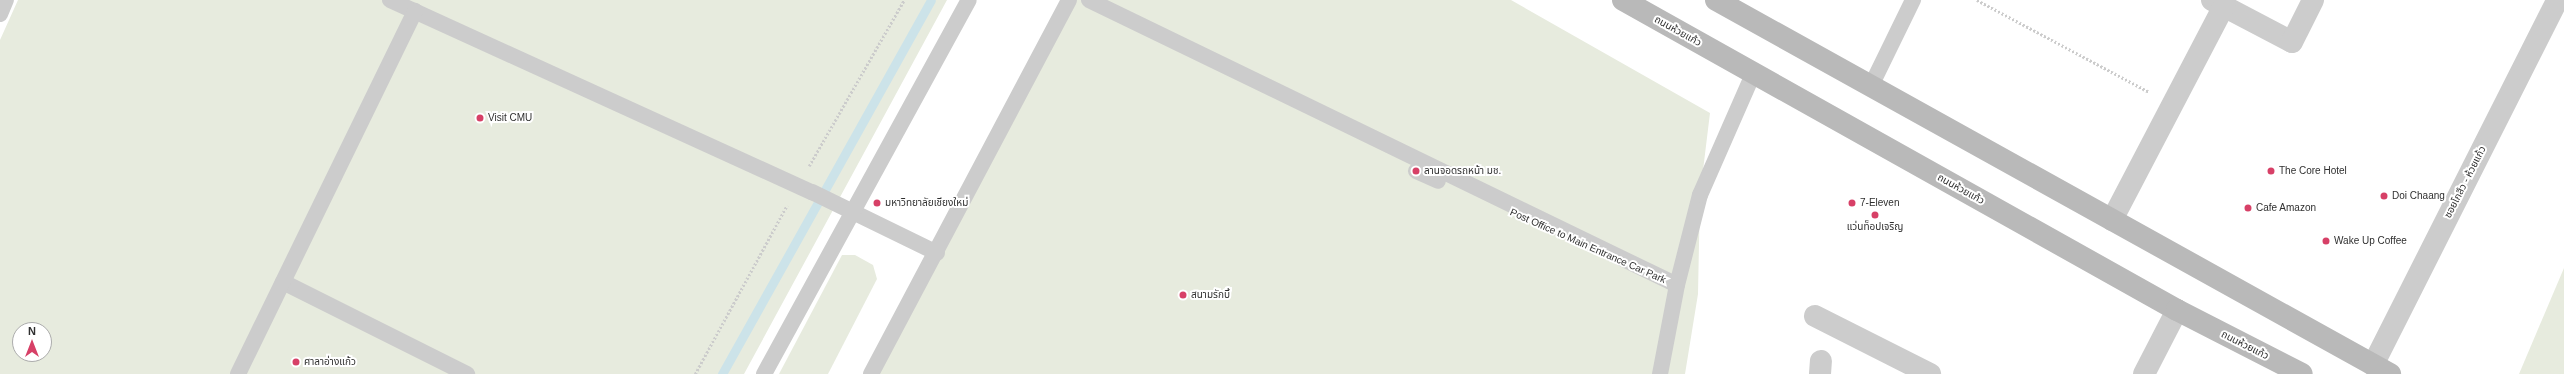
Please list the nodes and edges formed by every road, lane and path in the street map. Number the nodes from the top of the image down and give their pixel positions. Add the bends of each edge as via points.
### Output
1 (6, 0) edge
2 (390, 0) edge
3 (969, 0) edge
4 (1070, 0) edge
5 (1089, 0) edge
6 (1623, 0) edge
7 (1913, 0) edge
8 (1977, 0) edge
9 (2313, 0) edge
10 (2557, 0) edge
11 (1729, 3) edge
12 (2218, 3) edge
13 (415, 11) junction
14 (0, 14) edge
15 (1754, 72) junction
16 (1871, 86) junction
17 (2172, 105) junction
18 (1416, 171) dead end
19 (854, 212) junction
20 (2112, 220) junction
21 (937, 253) junction
22 (283, 282) junction
23 (1677, 285) junction
24 (2177, 310) junction
25 (1815, 316) dead end
26 (2377, 371) edge
27 (238, 374) edge
28 (467, 374) edge
29 (764, 374) edge
30 (871, 374) edge
31 (1660, 374) edge
32 (1930, 374) edge
33 (2144, 374) edge
34 (2302, 374) edge

1 - 14 lane
2 - 13 lane
3 - 19 lane
4 - 21 lane
5 - 23 lane
6 - 15 main road, ถนนห้วยแก้ว
7 - 16 lane
8 - 17 path
9 - 12 street via 2292,42
10 - 26 street, ซอยโกสึว - ห้วยแก้ว
11 - 16 main road
12 - 17 street
13 - 19 lane
13 - 22 lane
15 - 23 lane via 1700,195
15 - 24 main road, ถนนห้วยแก้ว
16 - 20 main road
17 - 20 street
18 - 23 lane, Post Office to Main Entrance Car Park
19 - 21 lane
19 - 29 lane
20 - 26 main road
21 - 30 lane
22 - 27 lane
22 - 28 lane
23 - 31 lane
24 - 33 street
24 - 34 main road, ถนนห้วยแก้ว
25 - 32 street

